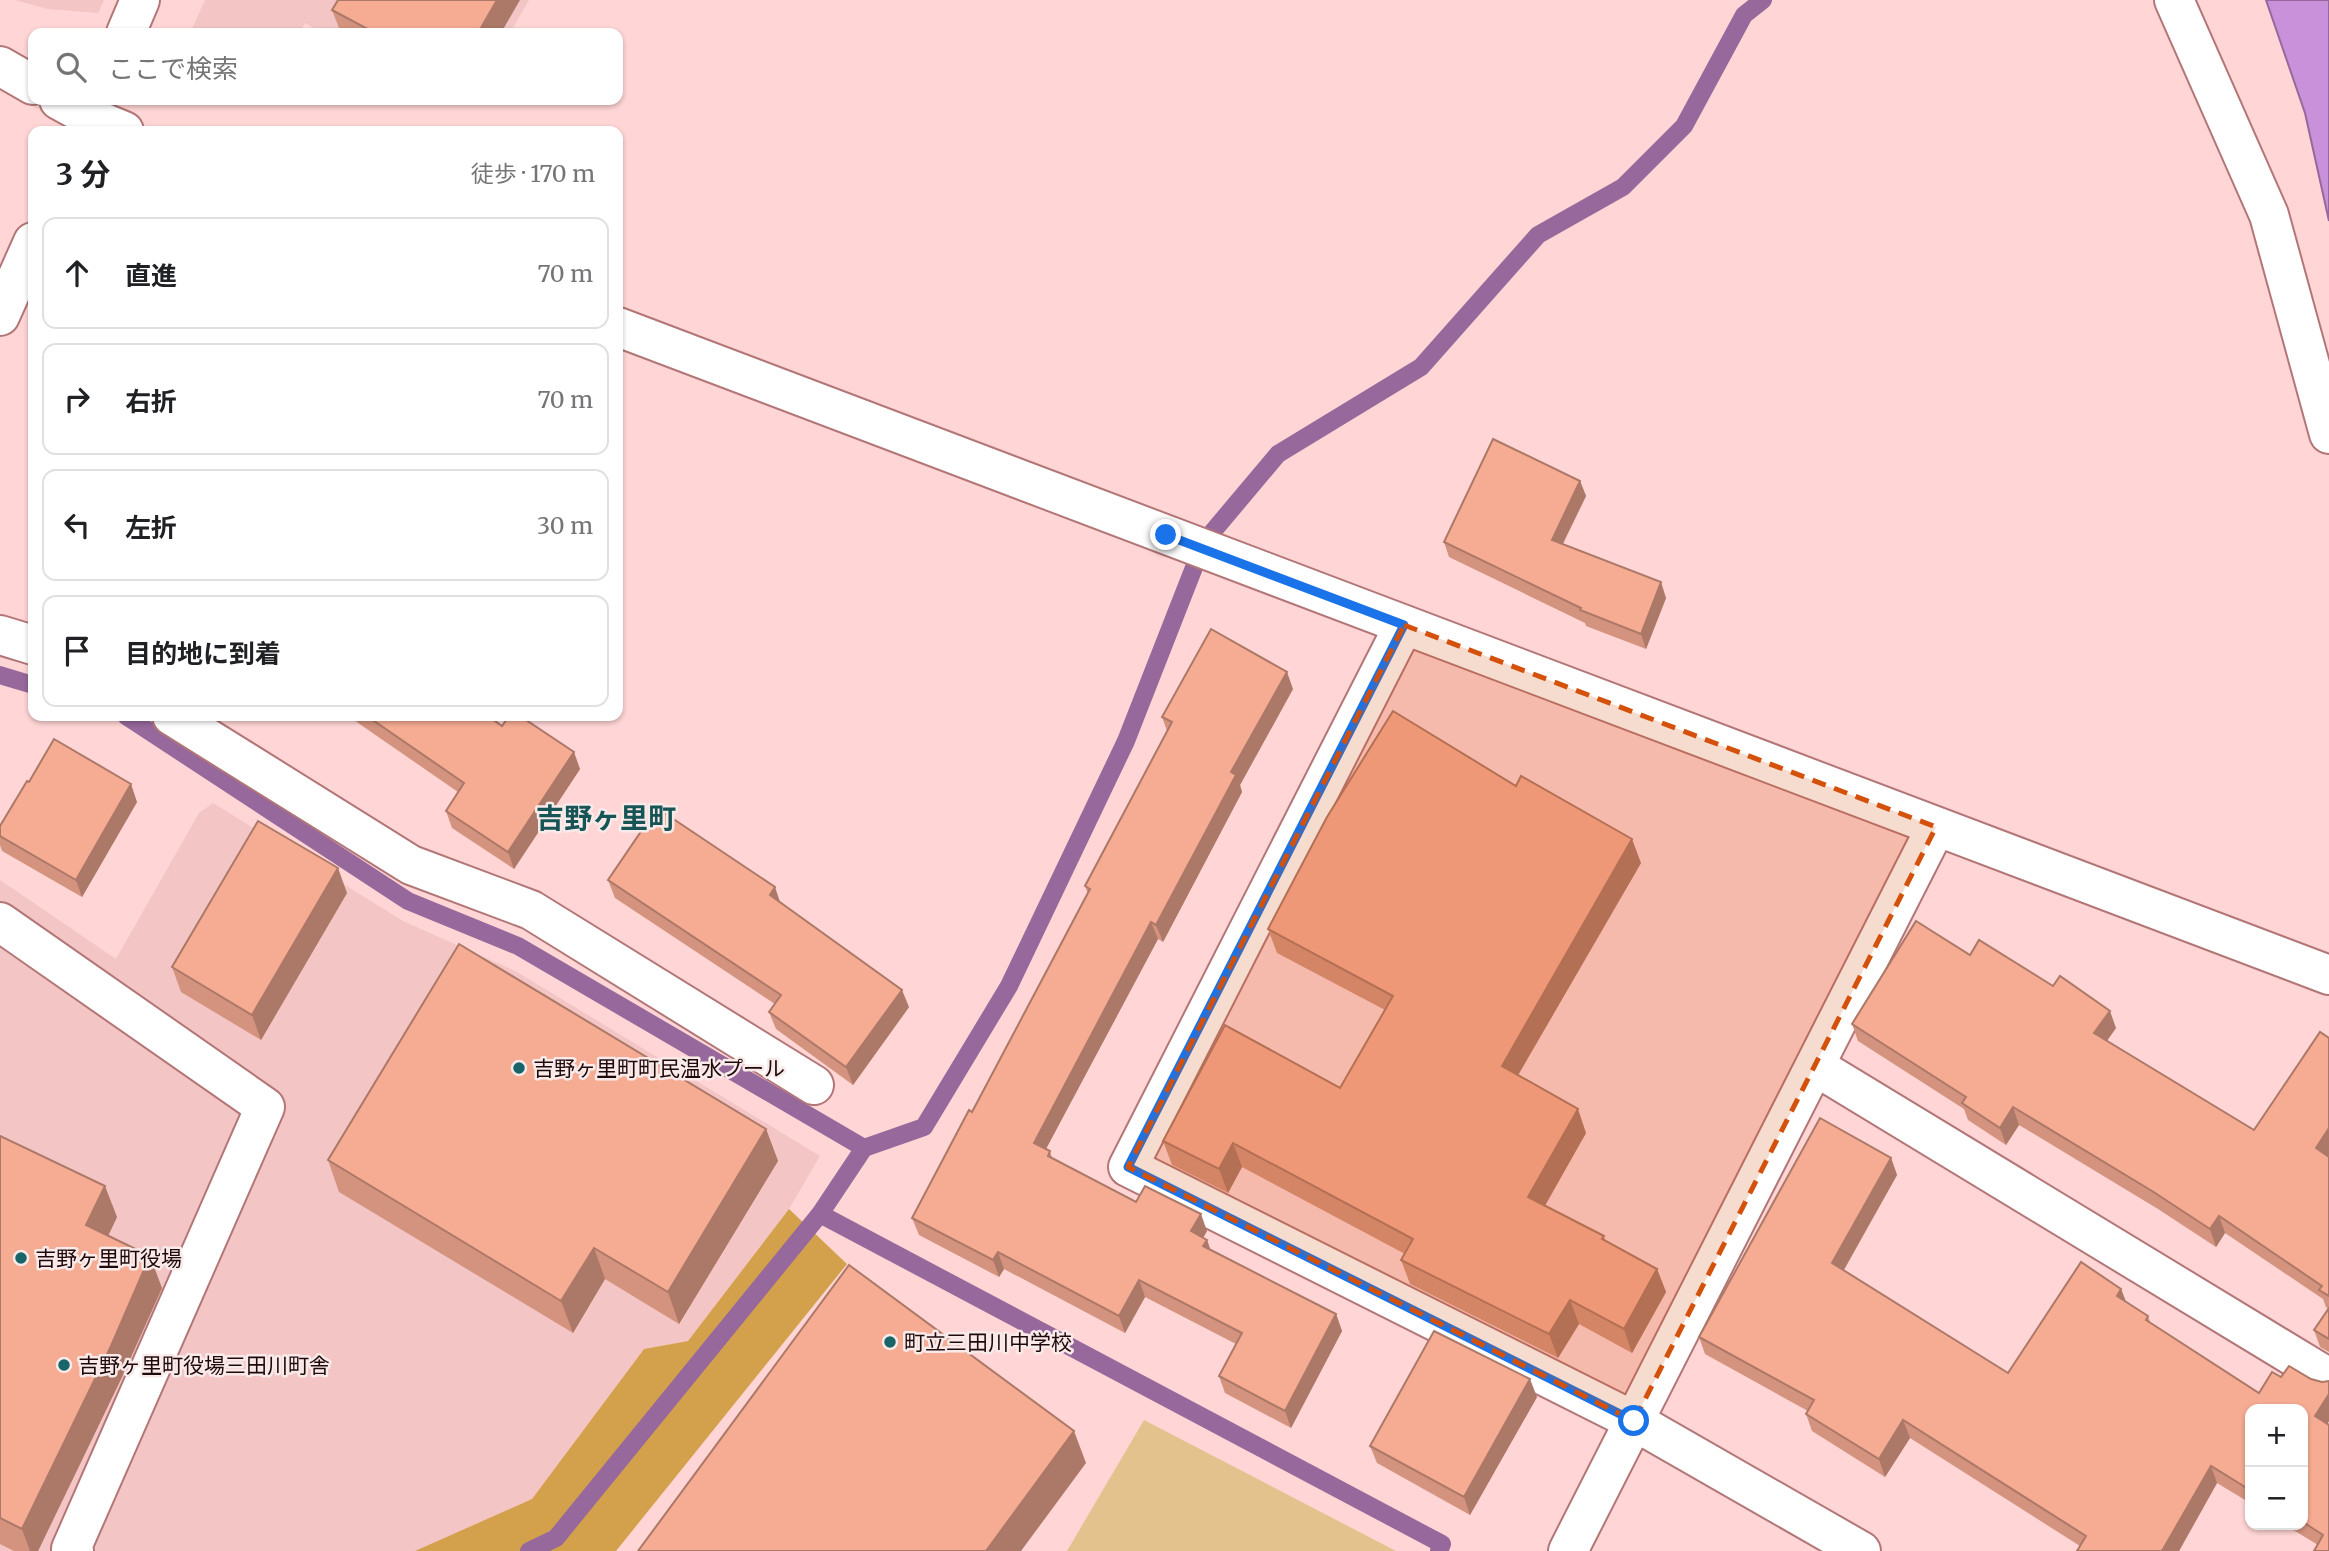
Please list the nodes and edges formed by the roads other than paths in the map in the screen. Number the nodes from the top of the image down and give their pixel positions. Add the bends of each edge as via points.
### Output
1 (140, 0) edge
2 (2174, 0) edge
3 (128, 28) edge
4 (0, 66) edge
5 (28, 82) edge
6 (82, 112) edge
7 (113, 126) edge
8 (28, 253) edge
9 (0, 316) edge
10 (623, 329) edge
11 (2329, 434) edge
12 (1404, 625) junction
13 (0, 635) edge
14 (28, 643) edge
15 (181, 721) edge
16 (1936, 827) junction
17 (0, 922) edge
18 (2329, 975) edge
19 (1815, 1066) junction
20 (814, 1085) dead end
21 (2329, 1378) edge
22 (1634, 1421) junction
23 (74, 1551) edge
24 (1568, 1551) edge
25 (1861, 1551) edge

1 - 3 street
2 - 11 street via 2269,215
4 - 5 street
6 - 7 street
8 - 9 street
10 - 12 street
12 - 16 street
12 - 22 street via 1128,1167
13 - 14 street
15 - 20 street via 411,865 531,910
16 - 18 street
16 - 19 street
17 - 23 street via 265,1107 71,1549
19 - 21 street
19 - 22 street
22 - 24 street
22 - 25 street

